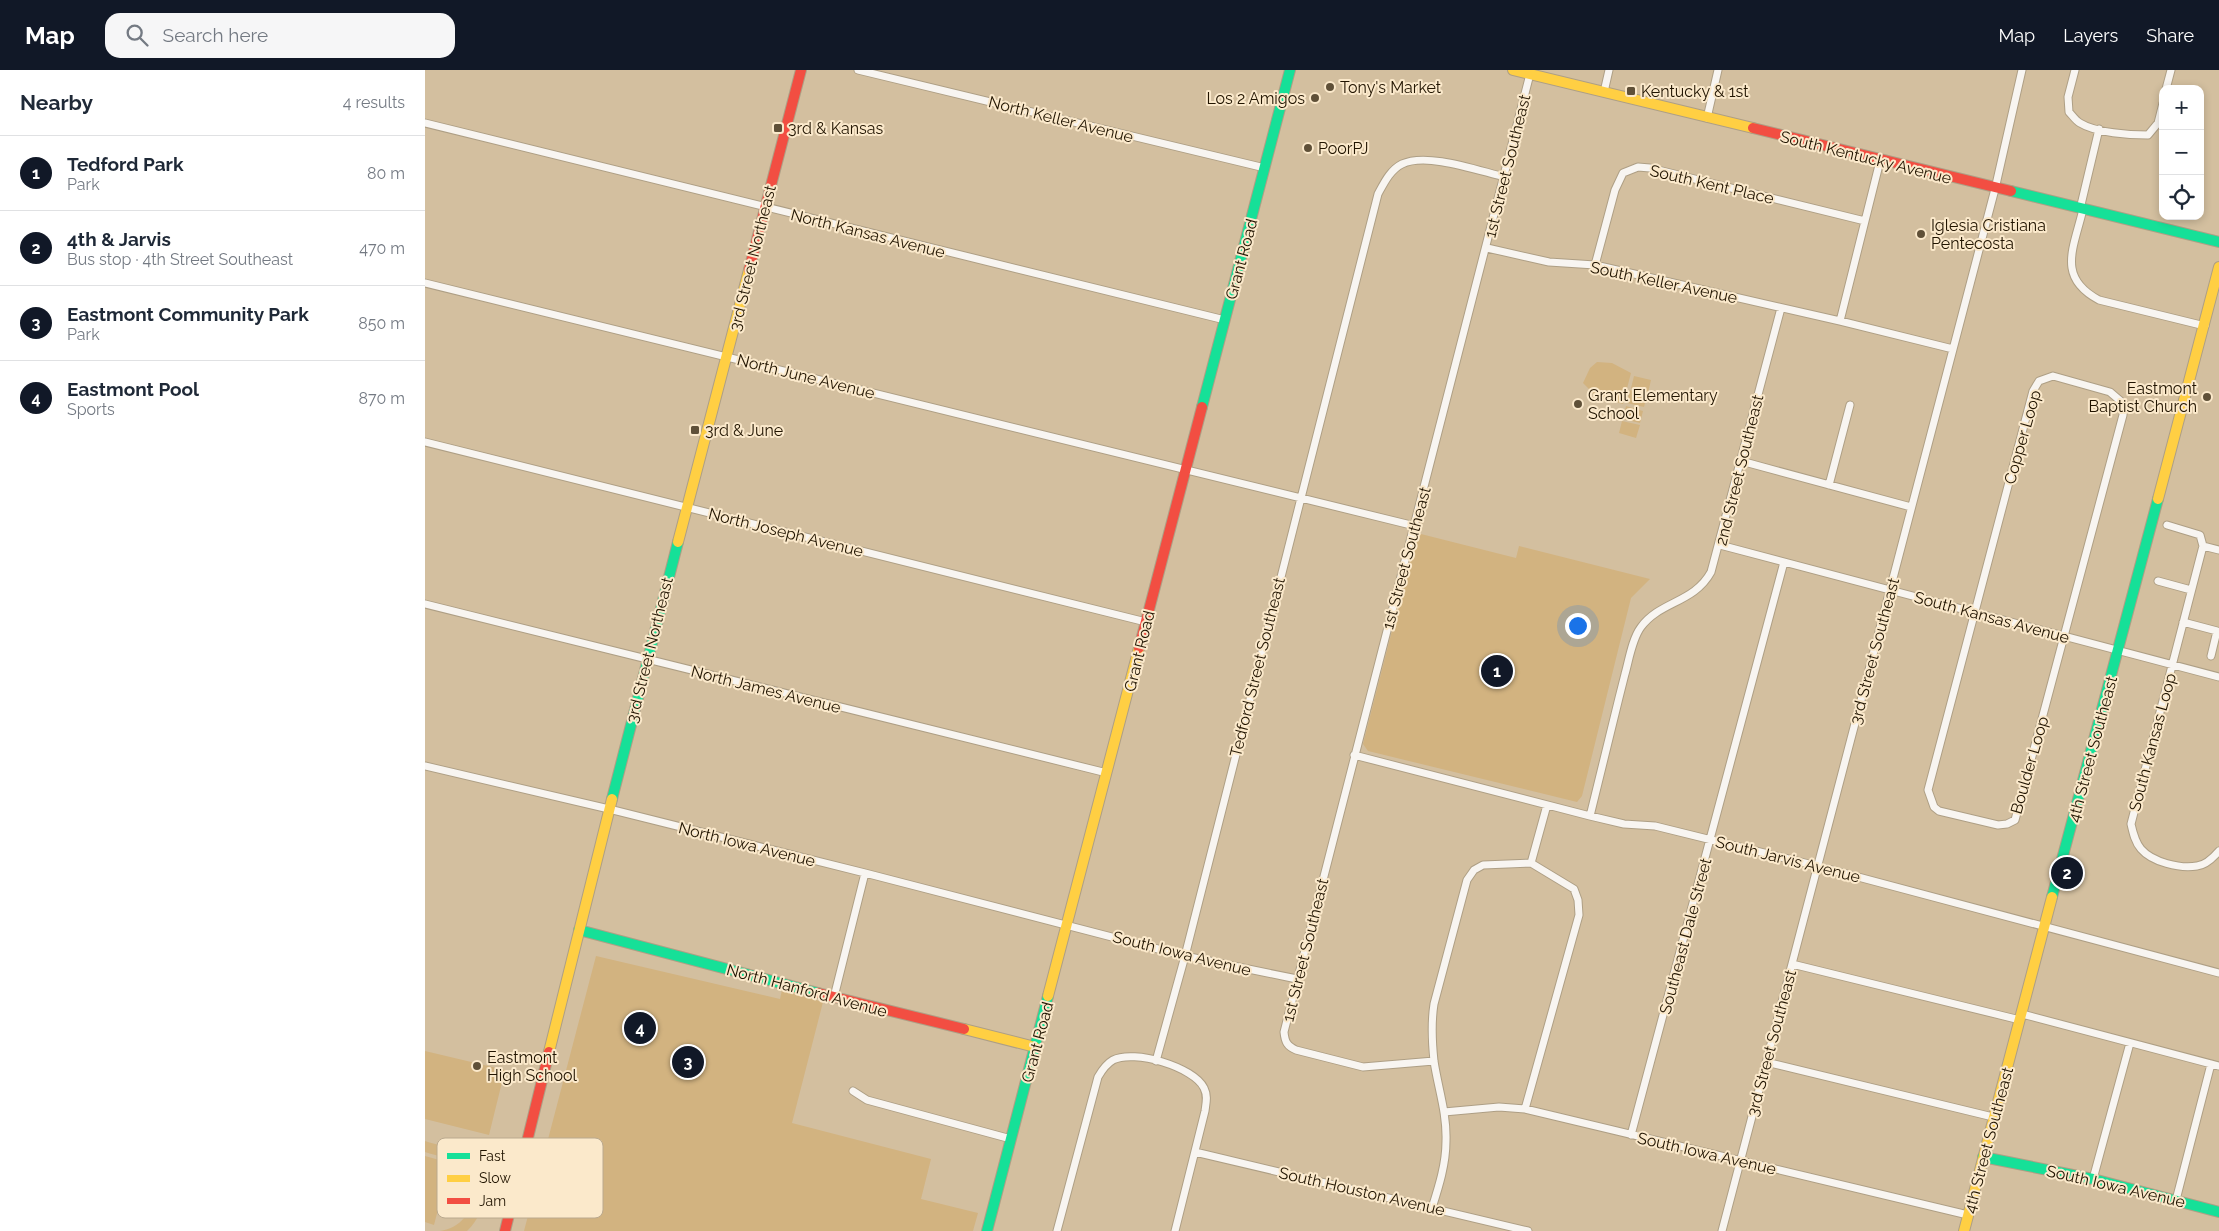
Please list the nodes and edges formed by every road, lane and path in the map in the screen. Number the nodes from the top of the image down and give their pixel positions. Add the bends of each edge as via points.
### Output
1 (801, 70) edge
2 (858, 70) edge
3 (1290, 70) edge
4 (1513, 70) edge
5 (1609, 70) edge
6 (1718, 70) edge
7 (2022, 70) edge
8 (2075, 70) edge
9 (2171, 70) edge
10 (1530, 74) junction
11 (2167, 85) edge
12 (1604, 92) junction
13 (1707, 118) junction
14 (2159, 119) edge
15 (425, 123) edge
16 (2099, 129) junction
17 (1880, 161) junction
18 (1265, 168) junction
19 (1505, 177) junction
20 (1995, 189) junction
21 (765, 208) junction
22 (2081, 209) junction
23 (1865, 222) junction
24 (2219, 242) edge
25 (1487, 248) junction
26 (1595, 265) junction
27 (2219, 267) edge
28 (425, 283) edge
29 (1781, 308) junction
30 (1225, 320) junction
31 (1840, 321) junction
32 (2205, 326) junction
33 (1953, 349) junction
34 (727, 357) junction
35 (1850, 405) dead end
36 (425, 442) edge
37 (1741, 461) junction
38 (1186, 470) junction
39 (1829, 485) junction
40 (1300, 498) junction
41 (1911, 507) junction
42 (685, 508) junction
43 (2167, 525) dead end
44 (1415, 526) junction
45 (1720, 545) junction
46 (2203, 546) junction
47 (2219, 550) edge
48 (1784, 562) junction
49 (2158, 581) dead end
50 (1890, 589) junction
51 (2191, 590) junction
52 (425, 604) edge
53 (1976, 613) junction
54 (1146, 622) junction
55 (2183, 622) junction
56 (2064, 637) junction
57 (2119, 650) junction
58 (2211, 656) dead end
59 (647, 660) junction
60 (2172, 664) junction
61 (2219, 677) edge
62 (1354, 755) junction
63 (425, 766) edge
64 (1107, 773) junction
65 (1547, 805) junction
66 (609, 809) junction
67 (1590, 816) junction
68 (1711, 840) junction
69 (2219, 851) edge
70 (1531, 863) junction
71 (1817, 866) junction
72 (865, 873) junction
73 (1067, 924) junction
74 (2045, 927) junction
75 (579, 930) junction
76 (1185, 956) junction
77 (1792, 964) junction
78 (2219, 972) edge
79 (1297, 979) junction
80 (834, 997) junction
81 (2021, 1017) junction
82 (2131, 1043) junction
83 (1035, 1047) junction
84 (1156, 1061) junction
85 (1434, 1061) junction
86 (1766, 1062) junction
87 (2215, 1065) edge
88 (853, 1091) dead end
89 (1525, 1109) junction
90 (1444, 1112) junction
91 (1993, 1117) junction
92 (1631, 1135) junction
93 (528, 1138) edge
94 (1011, 1139) junction
95 (1195, 1152) junction
96 (1983, 1156) junction
97 (1740, 1161) junction
98 (2093, 1179) junction
99 (2176, 1200) junction
100 (1432, 1208) junction
101 (2219, 1212) edge
102 (1968, 1215) junction
103 (508, 1218) edge
104 (505, 1231) edge
105 (987, 1231) edge
106 (1057, 1231) edge
107 (1175, 1231) edge
108 (1528, 1231) edge
109 (1722, 1231) edge
110 (1964, 1231) edge

1 - 21 street, 3rd Street Northeast
2 - 18 street, North Keller Avenue
3 - 18 street, Grant Road
4 - 10 street, South Kentucky Avenue
5 - 12 street
6 - 13 street
7 - 20 street, 3rd Street Southeast
8 - 16 street via 2068,97 2069,112 2080,123
9 - 11 street
10 - 12 street, South Kentucky Avenue
10 - 19 street, 1st Street Southeast
12 - 13 street, South Kentucky Avenue
13 - 17 street, South Kentucky Avenue
14 - 16 street via 2148,135
15 - 21 street, North Kansas Avenue
16 - 22 street
17 - 20 street, South Kentucky Avenue
17 - 23 street
18 - 30 street, Grant Road
19 - 25 street, 1st Street Southeast
19 - 40 street, Tedford Street Southeast via 1418,160 1402,164 1389,176 1378,194
20 - 22 street, South Kentucky Avenue
20 - 33 street, 3rd Street Southeast
21 - 30 street, North Kansas Avenue
21 - 34 street, 3rd Street Northeast
22 - 24 street, South Kentucky Avenue
22 - 32 street via 2071,271 2086,293 2099,300
23 - 26 street, South Kent Place via 1638,167 1623,174 1615,190
23 - 31 street
25 - 26 street, South Keller Avenue via 1549,262
25 - 44 street, 1st Street Southeast
26 - 29 street, South Keller Avenue
27 - 32 street, 4th Street Southeast
28 - 34 street, North June Avenue
29 - 31 street
29 - 37 street, 2nd Street Southeast
30 - 38 street, Grant Road
31 - 33 street
32 - 57 street, 4th Street Southeast
33 - 41 street, 3rd Street Southeast
34 - 38 street, North June Avenue
34 - 42 street, 3rd Street Northeast
35 - 39 street
36 - 42 street, North Joseph Avenue
37 - 39 street
37 - 45 street, 2nd Street Southeast
38 - 40 street, North June Avenue
38 - 54 street, Grant Road
39 - 41 street
40 - 44 street, North June Avenue
40 - 76 street, Tedford Street Southeast
41 - 50 street, 3rd Street Southeast
42 - 54 street, North Joseph Avenue
42 - 59 street, 3rd Street Northeast
43 - 46 street via 2200,535
44 - 62 street, 1st Street Southeast
45 - 48 street, South Kansas Avenue
45 - 67 street, 2nd Street Southeast via 1705,583 1690,595 1655,613 1638,631
46 - 47 street
46 - 51 street
48 - 50 street, South Kansas Avenue
48 - 68 street, Southeast Dale Street
49 - 51 street
50 - 53 street, South Kansas Avenue
50 - 71 street, 3rd Street Southeast
51 - 55 street
52 - 59 street, North James Avenue
53 - 56 street, South Kansas Avenue
53 - 56 street, Boulder Loop via 1928,790 1934,807 1939,810 1998,825 2015,820
53 - 56 street, Copper Loop via 2033,391 2039,381 2053,376 2110,392 2124,404
54 - 64 street, Grant Road
55 - 58 street via 2217,631
55 - 60 street
56 - 57 street, South Kansas Avenue
57 - 60 street, South Kansas Loop
57 - 74 street, 4th Street Southeast
59 - 64 street, North James Avenue
59 - 66 street, 3rd Street Northeast
60 - 61 street, South Kansas Loop
60 - 69 street, South Kansas Loop via 2132,817 2133,834 2142,851 2150,856 2185,866 2206,864
62 - 65 street, South Jarvis Avenue
62 - 79 street, 1st Street Southeast
63 - 66 street, North Iowa Avenue
64 - 73 street, Grant Road
65 - 67 street, South Jarvis Avenue
65 - 70 street
66 - 72 street, North Iowa Avenue
66 - 75 street, 3rd Street Northeast
67 - 68 street, South Jarvis Avenue via 1624,824 1655,826
68 - 71 street, South Jarvis Avenue
68 - 92 street, Southeast Dale Street
70 - 85 street via 1483,865 1474,870 1467,880 1434,1004 1431,1023
70 - 89 street via 1574,889 1579,900 1579,915
71 - 74 street, South Jarvis Avenue
71 - 77 street, 3rd Street Southeast
72 - 73 street, North Iowa Avenue
72 - 80 street
73 - 76 street, South Iowa Avenue
73 - 83 street, Grant Road
74 - 78 street, South Jarvis Avenue
74 - 81 street, 4th Street Southeast
75 - 80 street, North Hanford Avenue
75 - 93 street, 3rd Street Northeast
76 - 79 street, South Iowa Avenue
76 - 84 street, Tedford Street Southeast
77 - 81 street
77 - 86 street, 3rd Street Southeast
79 - 85 street, 1st Street Southeast via 1285,1023 1285,1042 1289,1047 1363,1067
80 - 83 street, North Hanford Avenue
81 - 82 street
81 - 91 street, 4th Street Southeast
82 - 87 street
82 - 98 street
83 - 94 street, Grant Road
84 - 95 street via 1191,1074 1204,1088 1207,1100
84 - 106 street via 1123,1057 1104,1067 1098,1077
85 - 90 street
86 - 91 street
86 - 97 street, 3rd Street Southeast
87 - 99 street
88 - 94 street via 867,1100
89 - 90 street, South Iowa Avenue via 1499,1106
89 - 92 street, South Iowa Avenue
90 - 100 street via 1445,1160
91 - 96 street, 4th Street Southeast
92 - 97 street, South Iowa Avenue
94 - 105 street, Grant Road
95 - 100 street, South Houston Avenue
95 - 107 street
96 - 98 street, South Iowa Avenue
96 - 102 street, 4th Street Southeast
97 - 102 street, South Iowa Avenue
97 - 109 street, 3rd Street Southeast
98 - 99 street, South Iowa Avenue
99 - 101 street, South Iowa Avenue
100 - 108 street, South Houston Avenue
102 - 110 street, 4th Street Southeast
103 - 104 street, 3rd Street Northeast

